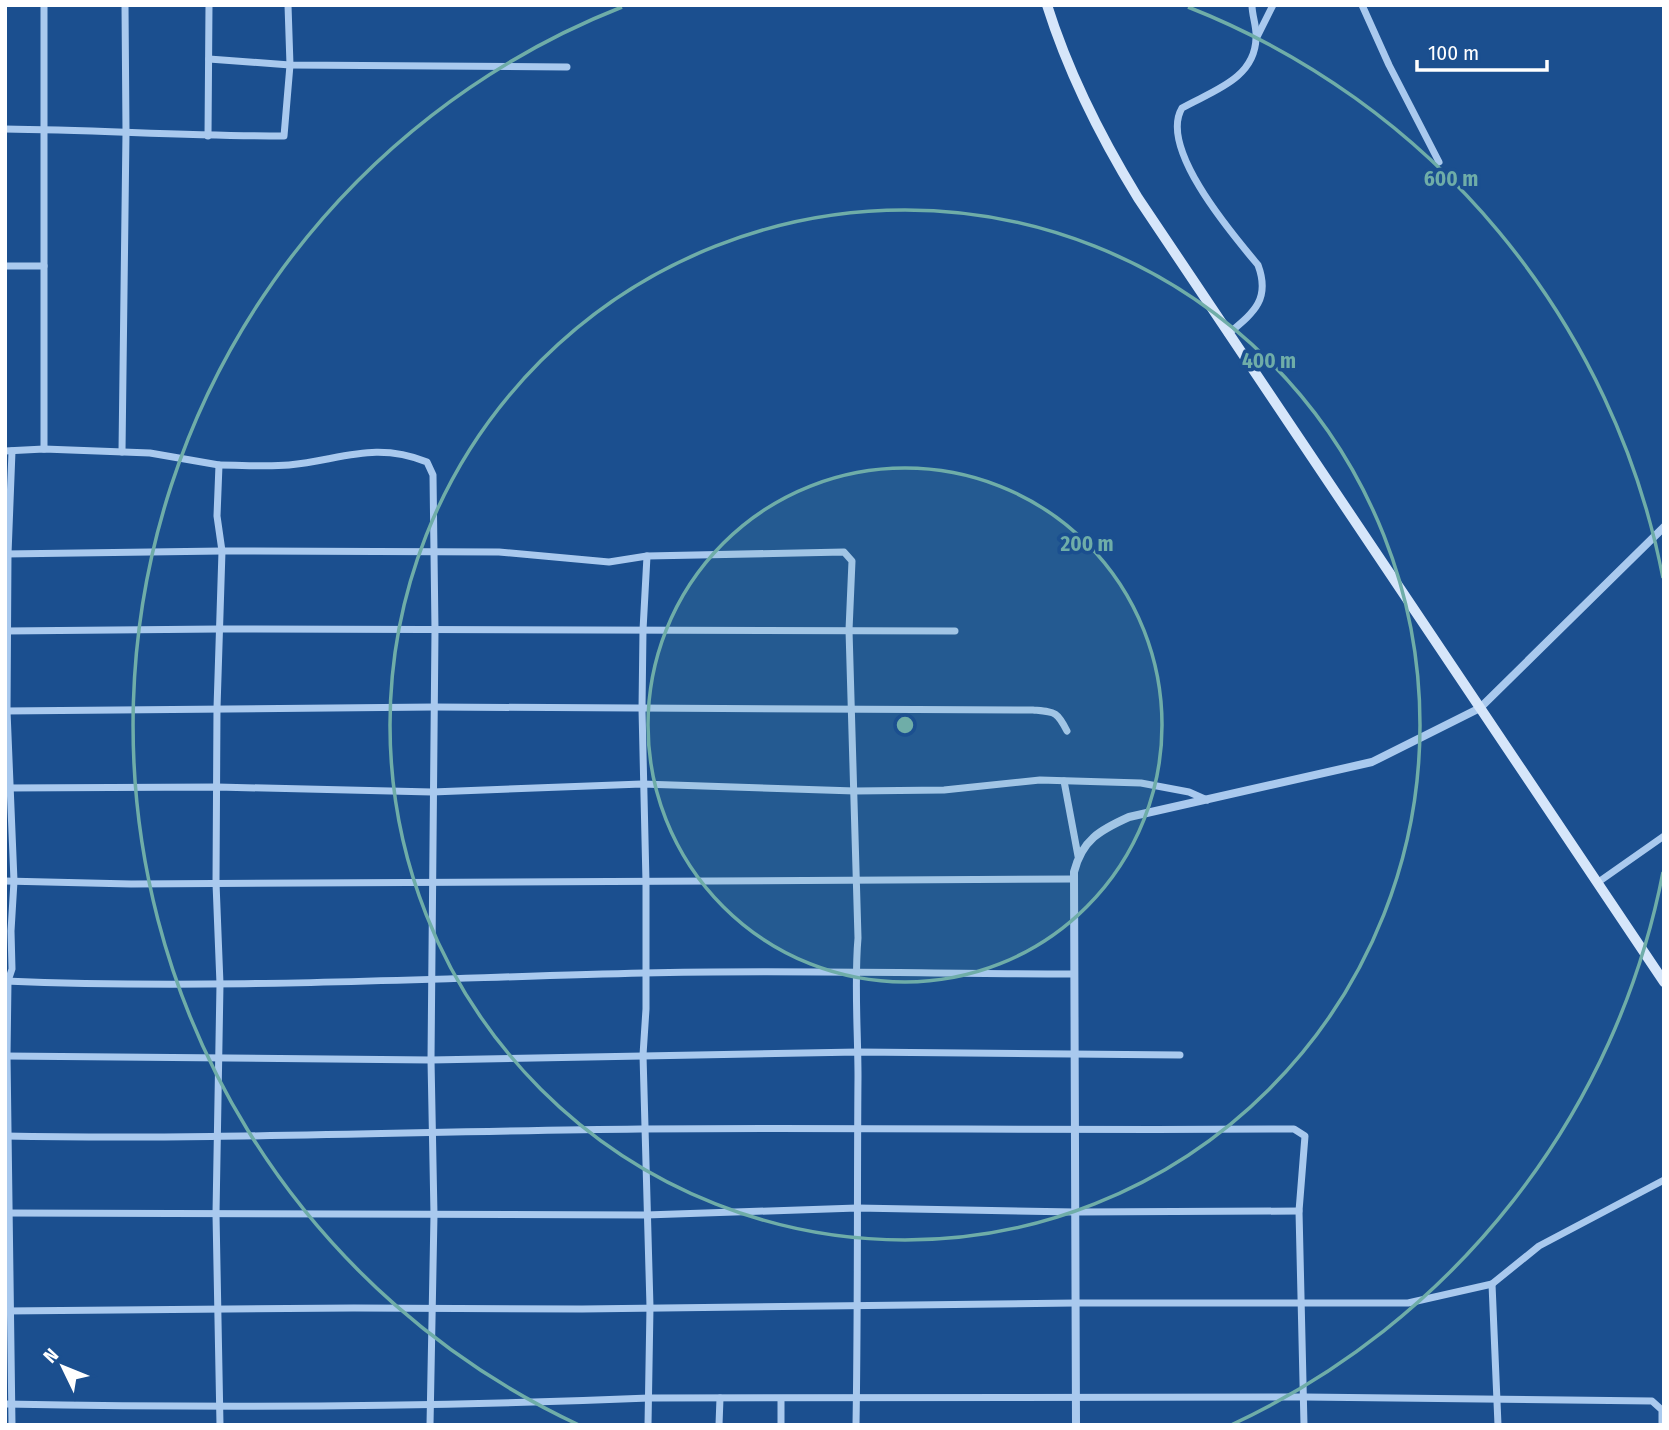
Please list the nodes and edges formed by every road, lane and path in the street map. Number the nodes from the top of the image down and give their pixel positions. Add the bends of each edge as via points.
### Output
1 (44, 5) edge
2 (125, 5) edge
3 (209, 5) edge
4 (288, 5) edge
5 (1047, 5) edge
6 (1252, 5) edge
7 (1273, 5) edge
8 (1362, 5) edge
9 (1256, 38) junction
10 (209, 59) junction
11 (290, 65) junction
12 (567, 67) dead end
13 (5, 129) edge
14 (43, 130) junction
15 (126, 132) junction
16 (208, 136) junction
17 (1439, 162) dead end
18 (5, 266) edge
19 (44, 266) junction
20 (1228, 334) junction
21 (44, 449) junction
22 (9, 451) edge
23 (122, 452) junction
24 (219, 465) junction
25 (1664, 527) edge
26 (222, 551) junction
27 (433, 552) junction
28 (6, 554) edge
29 (648, 556) junction
30 (219, 629) junction
31 (435, 630) junction
32 (643, 630) junction
33 (849, 630) junction
34 (6, 631) edge
35 (956, 631) dead end
36 (434, 707) junction
37 (217, 708) junction
38 (851, 708) junction
39 (1480, 708) junction
40 (642, 709) junction
41 (6, 711) edge
42 (1067, 731) dead end
43 (1064, 781) junction
44 (642, 784) junction
45 (217, 787) junction
46 (8, 788) edge
47 (855, 791) junction
48 (432, 792) junction
49 (1207, 800) junction
50 (1664, 836) edge
51 (1078, 856) junction
52 (1073, 879) junction
53 (9, 881) edge
54 (857, 881) junction
55 (646, 882) junction
56 (216, 883) junction
57 (433, 883) junction
58 (1597, 883) junction
59 (646, 973) junction
60 (855, 974) junction
61 (1074, 974) junction
62 (6, 981) edge
63 (431, 981) junction
64 (1664, 982) edge
65 (220, 984) junction
66 (858, 1052) junction
67 (1074, 1052) junction
68 (642, 1055) junction
69 (1180, 1055) dead end
70 (6, 1056) edge
71 (220, 1058) junction
72 (430, 1060) junction
73 (643, 1129) junction
74 (857, 1130) junction
75 (1075, 1131) junction
76 (431, 1132) junction
77 (7, 1136) edge
78 (218, 1136) junction
79 (1664, 1180) edge
80 (857, 1208) junction
81 (1299, 1211) junction
82 (1075, 1212) junction
83 (7, 1213) edge
84 (216, 1214) junction
85 (434, 1215) junction
86 (646, 1215) junction
87 (1492, 1284) junction
88 (1075, 1303) junction
89 (1300, 1304) junction
90 (859, 1306) junction
91 (650, 1307) junction
92 (432, 1308) junction
93 (216, 1309) junction
94 (7, 1311) edge
95 (1304, 1397) junction
96 (649, 1398) junction
97 (720, 1398) junction
98 (1076, 1398) junction
99 (1498, 1398) junction
100 (781, 1399) junction
101 (856, 1399) junction
102 (9, 1404) edge
103 (430, 1404) junction
104 (219, 1407) junction
105 (12, 1425) edge
106 (219, 1425) edge
107 (430, 1425) edge
108 (648, 1425) edge
109 (719, 1425) edge
110 (781, 1425) edge
111 (856, 1425) edge
112 (1076, 1425) edge
113 (1304, 1425) edge
114 (1498, 1425) edge
115 (1662, 1425) edge

1 - 14 street
2 - 15 street
3 - 10 street
4 - 11 street
5 - 20 main road via 1060,49 1110,152
6 - 9 street
7 - 9 street
8 - 17 street
9 - 20 street via 1242,74 1182,108 1177,122 1186,160 1202,192 1262,275 1262,294 1255,311
10 - 11 street
10 - 16 street
11 - 12 street
11 - 16 street via 284,136
13 - 14 street
14 - 15 street
14 - 19 street
15 - 16 street
15 - 23 street
18 - 19 street
19 - 21 street
20 - 39 main road
21 - 22 street
21 - 23 street
22 - 28 street
23 - 24 street
24 - 26 street
24 - 27 street via 289,465 369,451 427,462 433,475
25 - 39 street
26 - 27 street
26 - 28 street
26 - 30 street
27 - 29 street via 499,552 610,562
27 - 31 street
28 - 34 street
29 - 32 street
29 - 33 street via 844,552 852,561
30 - 31 street
30 - 34 street
30 - 37 street
31 - 32 street
31 - 36 street
32 - 33 street
32 - 40 street
33 - 35 street
33 - 38 street
34 - 41 street
36 - 37 street
36 - 40 street
36 - 48 street
37 - 41 street
37 - 45 street
38 - 40 street
38 - 42 street via 1054,712
38 - 47 street
39 - 49 street via 1371,762
39 - 58 main road
40 - 44 street
41 - 46 street
43 - 47 street
43 - 49 street via 1141,783
43 - 51 street
44 - 47 street
44 - 48 street
44 - 55 street
45 - 46 street
45 - 48 street
45 - 56 street
46 - 53 street
47 - 54 street
48 - 57 street
49 - 51 street via 1129,817 1088,841
50 - 58 street
51 - 52 street
52 - 54 street
52 - 61 street
53 - 56 street
53 - 62 street via 12,969
54 - 55 street
54 - 60 street
55 - 57 street
55 - 59 street
56 - 57 street
56 - 65 street
57 - 63 street
58 - 64 main road
59 - 60 street
59 - 63 street
59 - 68 street
60 - 61 street
60 - 66 street
61 - 67 street
62 - 65 street
62 - 70 street
63 - 65 street
63 - 72 street
65 - 71 street
66 - 67 street
66 - 68 street
66 - 74 street
67 - 69 street
67 - 75 street
68 - 72 street
68 - 73 street
70 - 71 street
70 - 77 street
71 - 72 street
71 - 78 street
72 - 76 street
73 - 74 street
73 - 76 street
73 - 86 street
74 - 75 street
74 - 80 street
75 - 81 street via 1294,1129 1305,1136
75 - 82 street
76 - 78 street
76 - 85 street
77 - 78 street
77 - 83 street
78 - 84 street
79 - 87 street via 1539,1246
80 - 82 street
80 - 86 street
80 - 90 street
81 - 82 street
81 - 89 street
82 - 88 street
83 - 84 street
83 - 94 street
84 - 85 street
84 - 93 street
85 - 86 street
85 - 92 street
86 - 91 street
87 - 89 street via 1408,1303
87 - 99 street
88 - 89 street
88 - 90 street
88 - 98 street
89 - 95 street
90 - 91 street
90 - 101 street
91 - 92 street
91 - 96 street
92 - 93 street
92 - 103 street
93 - 94 street
93 - 104 street
94 - 102 street
95 - 98 street
95 - 99 street
95 - 113 street
96 - 97 street
96 - 103 street
96 - 108 street
97 - 100 street
97 - 109 street
98 - 101 street
98 - 112 street
99 - 114 street
99 - 115 street via 1652,1401 1662,1410
100 - 101 street
100 - 110 street
101 - 111 street
102 - 104 street
102 - 105 street
103 - 104 street
103 - 107 street
104 - 106 street

